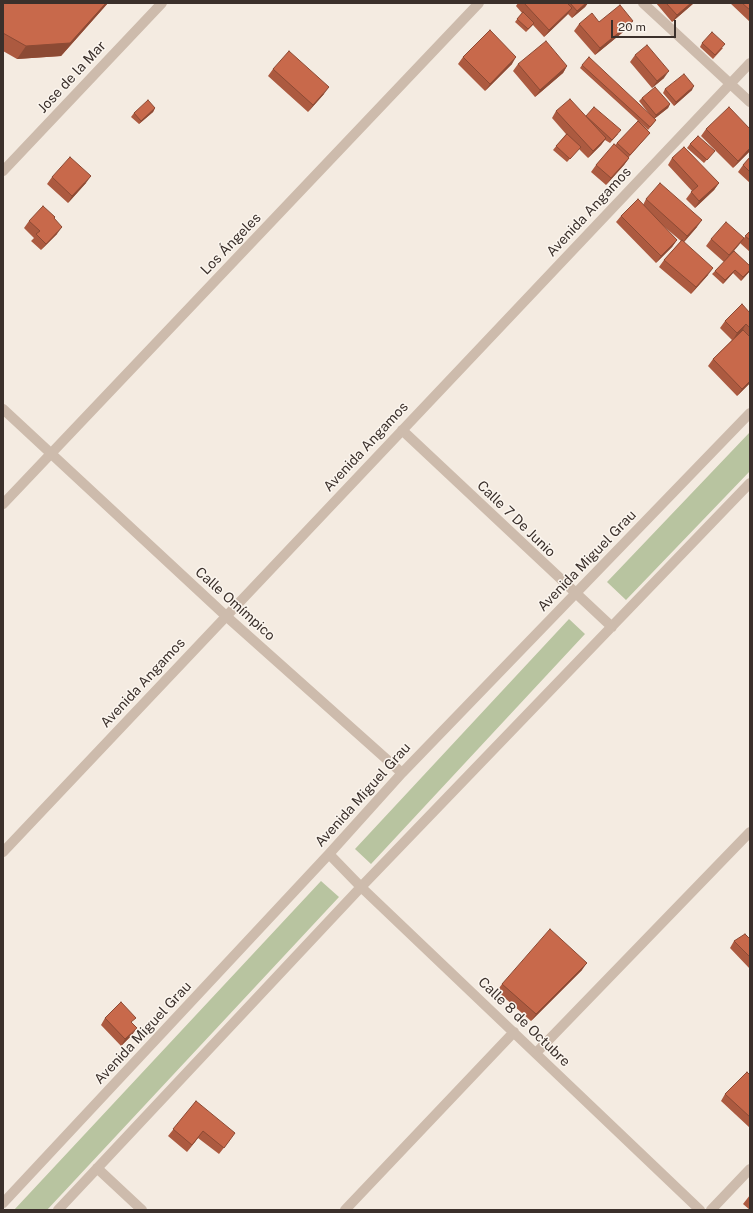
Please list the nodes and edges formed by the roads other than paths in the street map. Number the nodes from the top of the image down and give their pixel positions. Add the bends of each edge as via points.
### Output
1 (162, 3) edge
2 (479, 3) edge
3 (643, 3) edge
4 (750, 63) edge
5 (731, 83) junction
6 (750, 102) edge
7 (3, 171) edge
8 (3, 410) edge
9 (750, 413) edge
10 (402, 430) junction
11 (51, 454) junction
12 (750, 483) edge
13 (3, 504) edge
14 (574, 594) junction
15 (226, 616) junction
16 (612, 627) junction
17 (402, 773) junction
18 (750, 832) edge
19 (3, 852) edge
20 (329, 854) junction
21 (361, 887) junction
22 (514, 1032) junction
23 (536, 1053) junction
24 (97, 1168) junction
25 (750, 1169) edge
26 (3, 1203) edge
27 (58, 1210) edge
28 (142, 1210) edge
29 (345, 1210) edge
30 (700, 1210) edge
31 (711, 1210) edge

1 - 7 street, Jose de la Mar
2 - 11 street, Los Ángeles
3 - 5 street
4 - 5 street, Avenida Angamos
5 - 6 street
5 - 10 street, Avenida Angamos
8 - 11 street, Calle Omímpico
9 - 14 street, Avenida Miguel Grau
10 - 14 street, Calle 7 De Junio
10 - 15 street, Avenida Angamos
11 - 13 street, Los Ángeles
11 - 15 street, Calle Omímpico
12 - 16 street
14 - 16 street, Calle 7 De Junio
14 - 17 street, Avenida Miguel Grau
15 - 17 street, Calle Omímpico
15 - 19 street, Avenida Angamos
16 - 21 street
17 - 20 street, Avenida Miguel Grau
18 - 23 street
20 - 21 street, Calle 8 de Octubre
20 - 26 street, Avenida Miguel Grau
21 - 22 street, Calle 8 de Octubre
21 - 24 street
22 - 23 street, Calle 8 de Octubre
22 - 29 street
23 - 30 street, Calle 8 de Octubre
24 - 27 street
24 - 28 street
25 - 31 street

